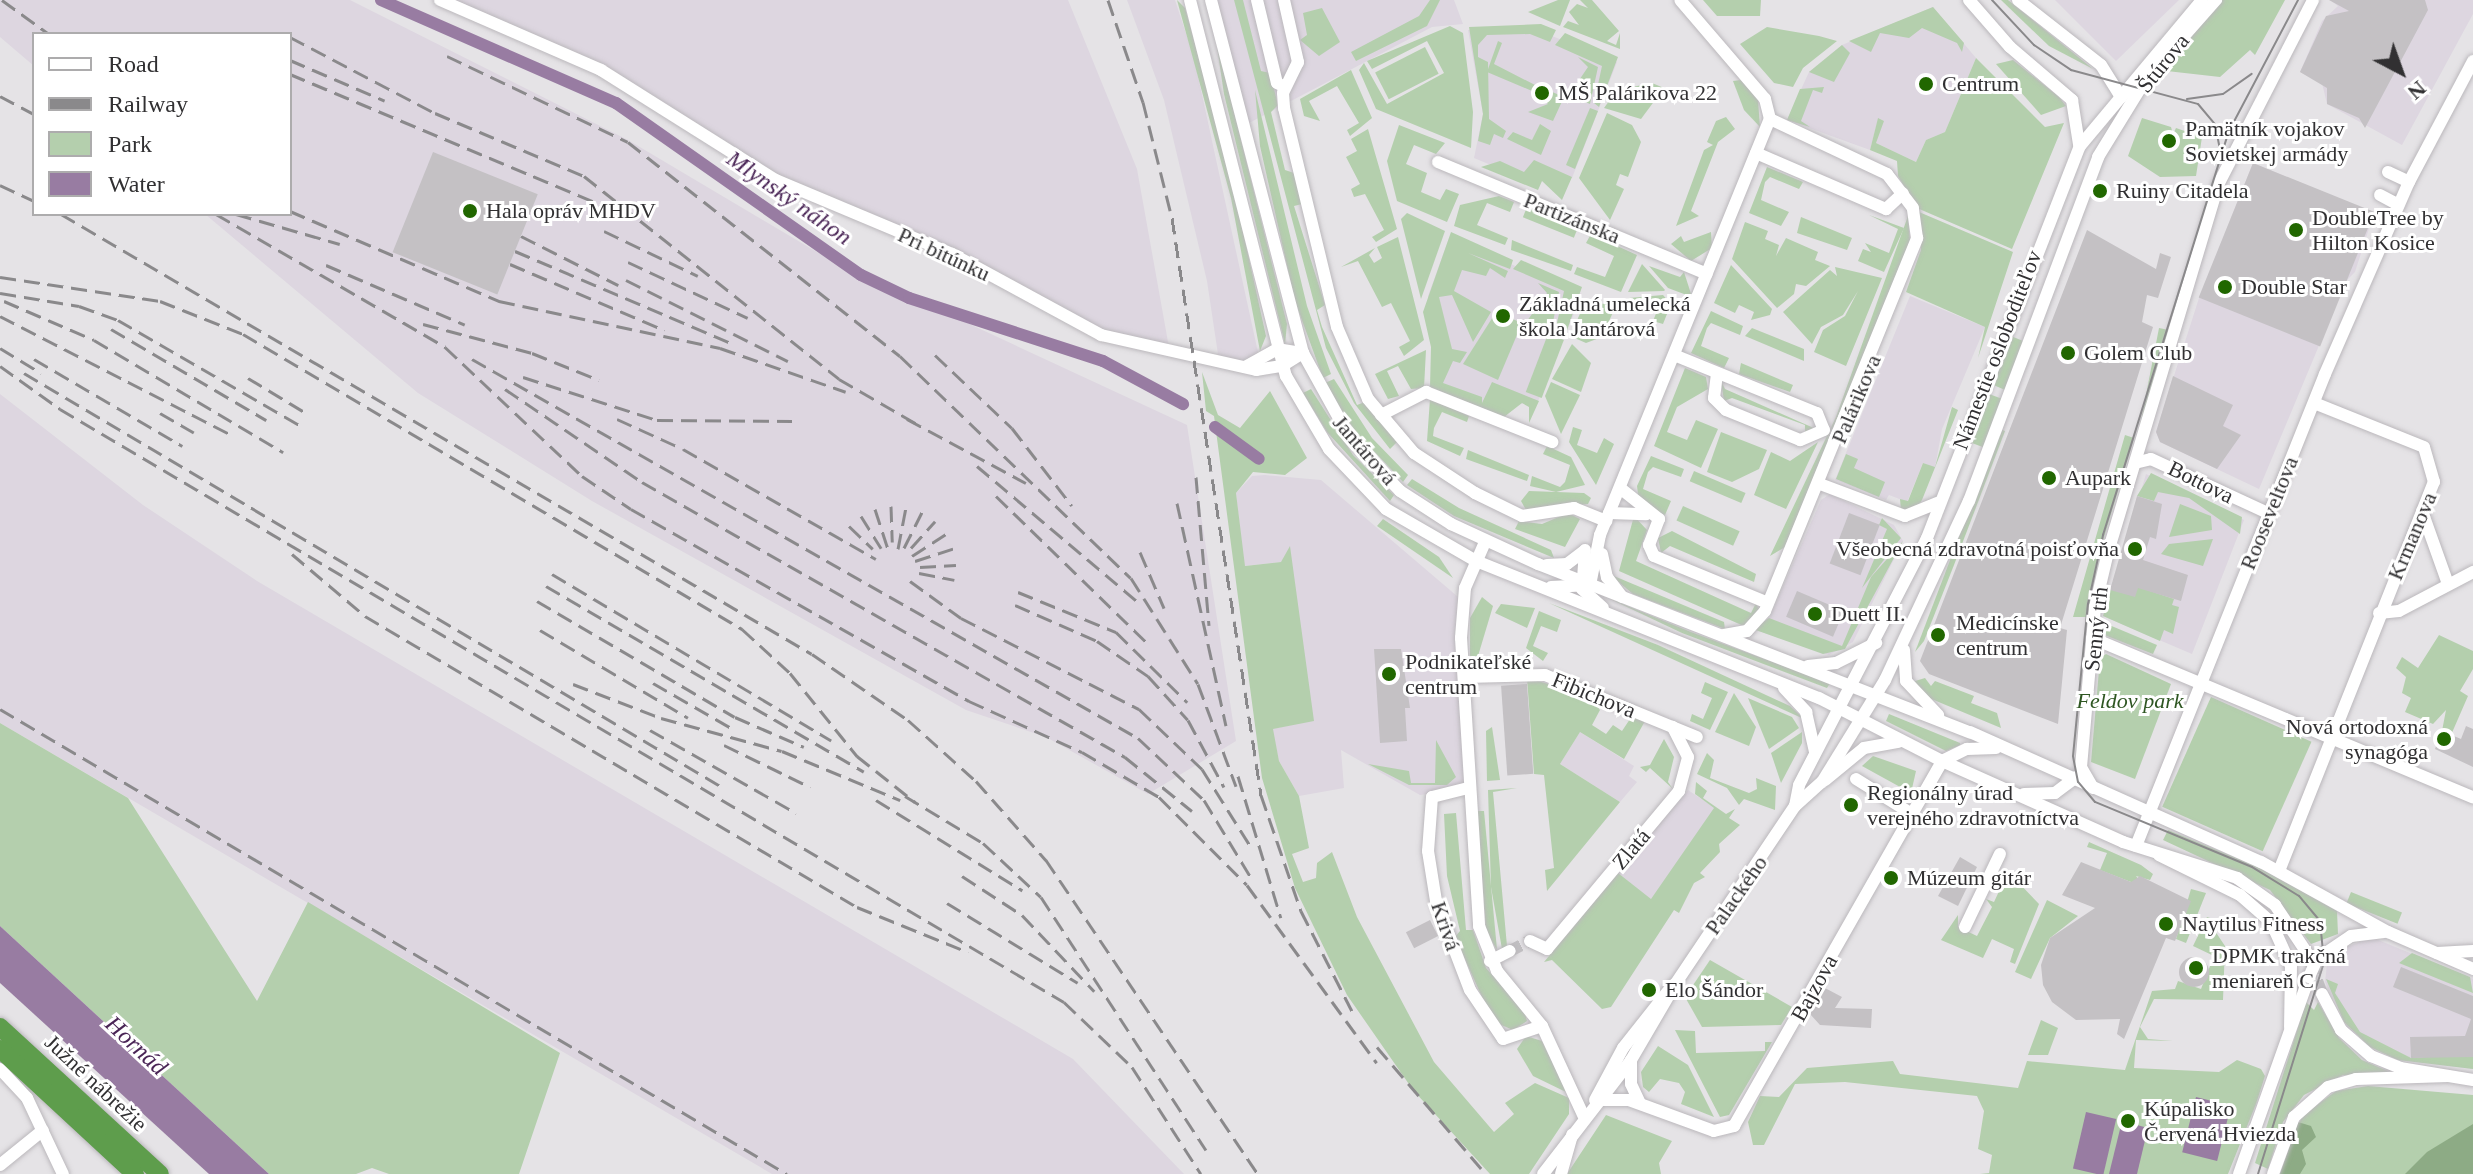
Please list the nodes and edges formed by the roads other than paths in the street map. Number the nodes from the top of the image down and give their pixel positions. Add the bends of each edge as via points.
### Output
1 (440, 0) edge
2 (1190, 0) edge
3 (1211, 0) edge
4 (1219, 0) edge
5 (1257, 0) edge
6 (1284, 0) edge
7 (1680, 0) edge
8 (2018, 0) edge
9 (2202, 0) edge
10 (2216, 0) edge
11 (2313, 0) edge
12 (1975, 3) edge
13 (1219, 25) junction
14 (2473, 61) edge
15 (2140, 70) junction
16 (2110, 73) junction
17 (1285, 87) junction
18 (2120, 93) junction
19 (1770, 119) junction
20 (2114, 130) junction
21 (1756, 153) junction
22 (2076, 154) junction
23 (1438, 162) dead end
24 (2388, 172) dead end
25 (2409, 182) junction
26 (1903, 193) junction
27 (2380, 195) dead end
28 (2399, 205) junction
29 (1707, 274) junction
30 (1277, 349) junction
31 (1303, 353) junction
32 (1674, 355) junction
33 (1282, 366) junction
34 (1245, 367) junction
35 (1717, 373) junction
36 (2314, 403) junction
37 (1381, 415) junction
38 (1552, 442) dead end
39 (2135, 463) junction
40 (1820, 484) junction
41 (1620, 488) junction
42 (1938, 503) junction
43 (2422, 511) junction
44 (2268, 513) junction
45 (1649, 514) junction
46 (1608, 517) junction
47 (1600, 535) junction
48 (1485, 542) junction
49 (1585, 550) junction
50 (1476, 561) junction
51 (1538, 564) junction
52 (2473, 572) edge
53 (2448, 584) junction
54 (1533, 585) junction
55 (1584, 585) junction
56 (1623, 598) junction
57 (1768, 603) junction
58 (2379, 613) junction
59 (1615, 618) junction
60 (1718, 636) junction
61 (2092, 638) junction
62 (1876, 643) junction
63 (1904, 644) junction
64 (1805, 666) junction
65 (1465, 677) junction
66 (2199, 679) junction
67 (1885, 680) joint
68 (1776, 681) junction
69 (1858, 702) junction
70 (1943, 720) junction
71 (1673, 727) junction
72 (2330, 735) junction
73 (1697, 737) dead end
74 (1903, 742) junction
75 (1999, 748) junction
76 (1815, 752) junction
77 (1942, 761) junction
78 (2081, 767) junction
79 (1856, 779) dead end
80 (1822, 782) junction
81 (2072, 782) junction
82 (1468, 788) junction
83 (2099, 792) junction
84 (2014, 793) junction
85 (2473, 797) edge
86 (1795, 806) junction
87 (2145, 812) junction
88 (1912, 814) junction
89 (2136, 846) junction
90 (2156, 853) junction
91 (2000, 854) dead end
92 (2279, 871) junction
93 (1965, 927) dead end
94 (2388, 932) junction
95 (1533, 940) tunnel mouth
96 (1510, 951) tunnel mouth
97 (2473, 951) edge
98 (2435, 953) junction
99 (2312, 956) junction
100 (1490, 961) junction
101 (2473, 969) edge
102 (1676, 983) junction
103 (2322, 994) tunnel mouth
104 (1542, 1026) junction
105 (0, 1027) edge
106 (2290, 1027) junction
107 (0, 1049) edge
108 (1631, 1060) junction
109 (0, 1069) edge
110 (2448, 1076) junction
111 (2473, 1080) edge
112 (1595, 1101) junction
113 (1640, 1103) junction
114 (1584, 1117) junction
115 (43, 1130) junction
116 (1572, 1135) junction
117 (0, 1165) edge
118 (63, 1174) edge
119 (135, 1174) edge
120 (160, 1174) edge
121 (1543, 1174) edge
122 (1561, 1174) edge
123 (2239, 1174) edge
124 (2273, 1174) edge

1 - 34 street, Pri bitúnku via 601,70 776,180 952,254 1101,335
2 - 30 street, Jantárová
3 - 13 street, Jantárová
4 - 13 street
5 - 17 street via 1277,83
6 - 17 street via 1298,57
7 - 19 street via 1765,99
8 - 16 street
9 - 15 street, Štúrova
10 - 20 street, Štúrova via 2146,79
11 - 39 street via 2218,185
12 - 22 street via 2072,100 2079,127
13 - 31 street, Jantárová
14 - 25 street, Rooseveltova
15 - 16 street via 2121,77
15 - 18 street, Námestie osloboditeľov
16 - 18 street
17 - 37 street via 1284,108 1337,327 1363,390
18 - 20 street via 2122,110
18 - 22 street, Námestie osloboditeľov
19 - 21 street
19 - 26 street via 1880,171
20 - 63 street, Námestie osloboditeľov via 2087,183 1969,501
21 - 26 street via 1886,209
21 - 29 street
22 - 42 street, Námestie osloboditeľov
23 - 29 street, Partizánska
24 - 25 street
25 - 28 street, Rooseveltova
26 - 40 street, Palárikova via 1913,208 1916,245
27 - 28 street
28 - 36 street, Rooseveltova
29 - 32 street
30 - 31 street
30 - 33 street, Jantárová
30 - 34 street
31 - 33 street
31 - 48 street, Jantárová via 1333,414 1380,472 1429,510
32 - 35 street, Palárikova
32 - 41 street
33 - 34 street, Pri bitúnku
33 - 50 street, Jantárová via 1312,425 1363,488 1405,522
35 - 35 street, Palárikova via 1714,398 1723,409 1800,440 1824,430 1817,413
36 - 43 street, Krmanova via 2426,448 2434,482
36 - 44 street, Rooseveltova
37 - 38 street via 1426,392
37 - 46 street via 1445,476 1516,513 1574,508
39 - 44 street, Bottova via 2151,459
39 - 61 street, Senný trh via 2097,594
40 - 42 street via 1911,517
40 - 57 street, Palárikova
41 - 45 street
41 - 46 street
42 - 62 street, Námestie osloboditeľov
43 - 53 street
43 - 58 street, Krmanova
44 - 66 street, Rooseveltova
45 - 46 street
45 - 57 street via 1659,519 1649,545 1654,556
46 - 47 street
47 - 49 street
47 - 55 street
47 - 56 street via 1604,571
48 - 50 street, Krivá
48 - 51 street, Jantárová
49 - 51 street via 1567,564
49 - 55 street
50 - 54 street, Jantárová
50 - 65 street, Krivá via 1462,614
51 - 55 street, Jantárová
52 - 53 street
53 - 58 street via 2399,611
54 - 55 street
54 - 59 street, Jantárová
55 - 56 street, Jantárová
55 - 59 street
56 - 60 street, Jantárová
57 - 60 street, Palárikova via 1747,631
58 - 72 street, Krmanova
59 - 68 street, Jantárová
60 - 64 street, Jantárová
61 - 66 street
61 - 78 street, Senný trh
62 - 64 street via 1836,663
62 - 69 street via 1862,669
63 - 67 street, Námestie osloboditeľov
63 - 70 street via 1906,681
64 - 69 street, Jantárová via 1836,678
65 - 71 street, Fibichova via 1548,675
65 - 82 street, Krivá
66 - 72 street
66 - 87 street, Rooseveltova
67 - 69 street, Palackého
68 - 69 street, Jantárová via 1825,701
68 - 76 street via 1806,712
69 - 70 street via 1891,701
69 - 74 street via 1877,727
69 - 76 street, Palackého via 1829,725
69 - 80 street, Palackého via 1850,735
70 - 75 street
71 - 73 street, Fibichova
71 - 95 street, Zlatá via 1688,757 1679,791 1547,949
72 - 85 street
72 - 92 street, Krmanova
74 - 77 street
74 - 80 street via 1864,748
75 - 77 street via 1967,749
75 - 81 street
76 - 86 street, Palackého
77 - 84 street
77 - 88 street, Bajzova
78 - 81 street
78 - 83 street
79 - 88 street
80 - 86 street, Palackého
81 - 83 street
81 - 84 street via 2051,794
82 - 100 street, Krivá via 1477,916
82 - 104 street, Krivá via 1432,797 1428,851 1436,901 1470,990 1503,1039
83 - 87 street
84 - 89 street
86 - 102 street, Palackého
87 - 89 street, Rooseveltova
87 - 92 street
88 - 113 street, Bajzova via 1737,1123 1714,1131
89 - 90 street
90 - 99 street via 2192,860 2256,889 2284,914
90 - 106 street via 2240,895 2271,922 2291,966
91 - 93 street
92 - 94 street
94 - 98 street
94 - 99 street via 2351,936
96 - 100 street, Krivá
97 - 98 street
98 - 101 street
99 - 106 street, bridge
100 - 104 street, Krivá
102 - 108 street, Palackého
102 - 112 street, Palackého via 1642,1019 1600,1081
103 - 110 street via 2341,1030 2371,1056
104 - 114 street, Krivá
105 - 120 highway, Južné nábrežie
106 - 123 street
107 - 119 highway, Južné nábrežie
108 - 112 street, Palackého
108 - 113 street via 1631,1084
109 - 115 street via 27,1098
110 - 111 street
110 - 124 street via 2356,1079 2328,1087 2290,1122
112 - 113 street, Bajzova
112 - 114 street, Palackého
114 - 116 street, Palackého
115 - 117 street
115 - 118 street
116 - 121 street, Palackého
116 - 122 street, Palackého

